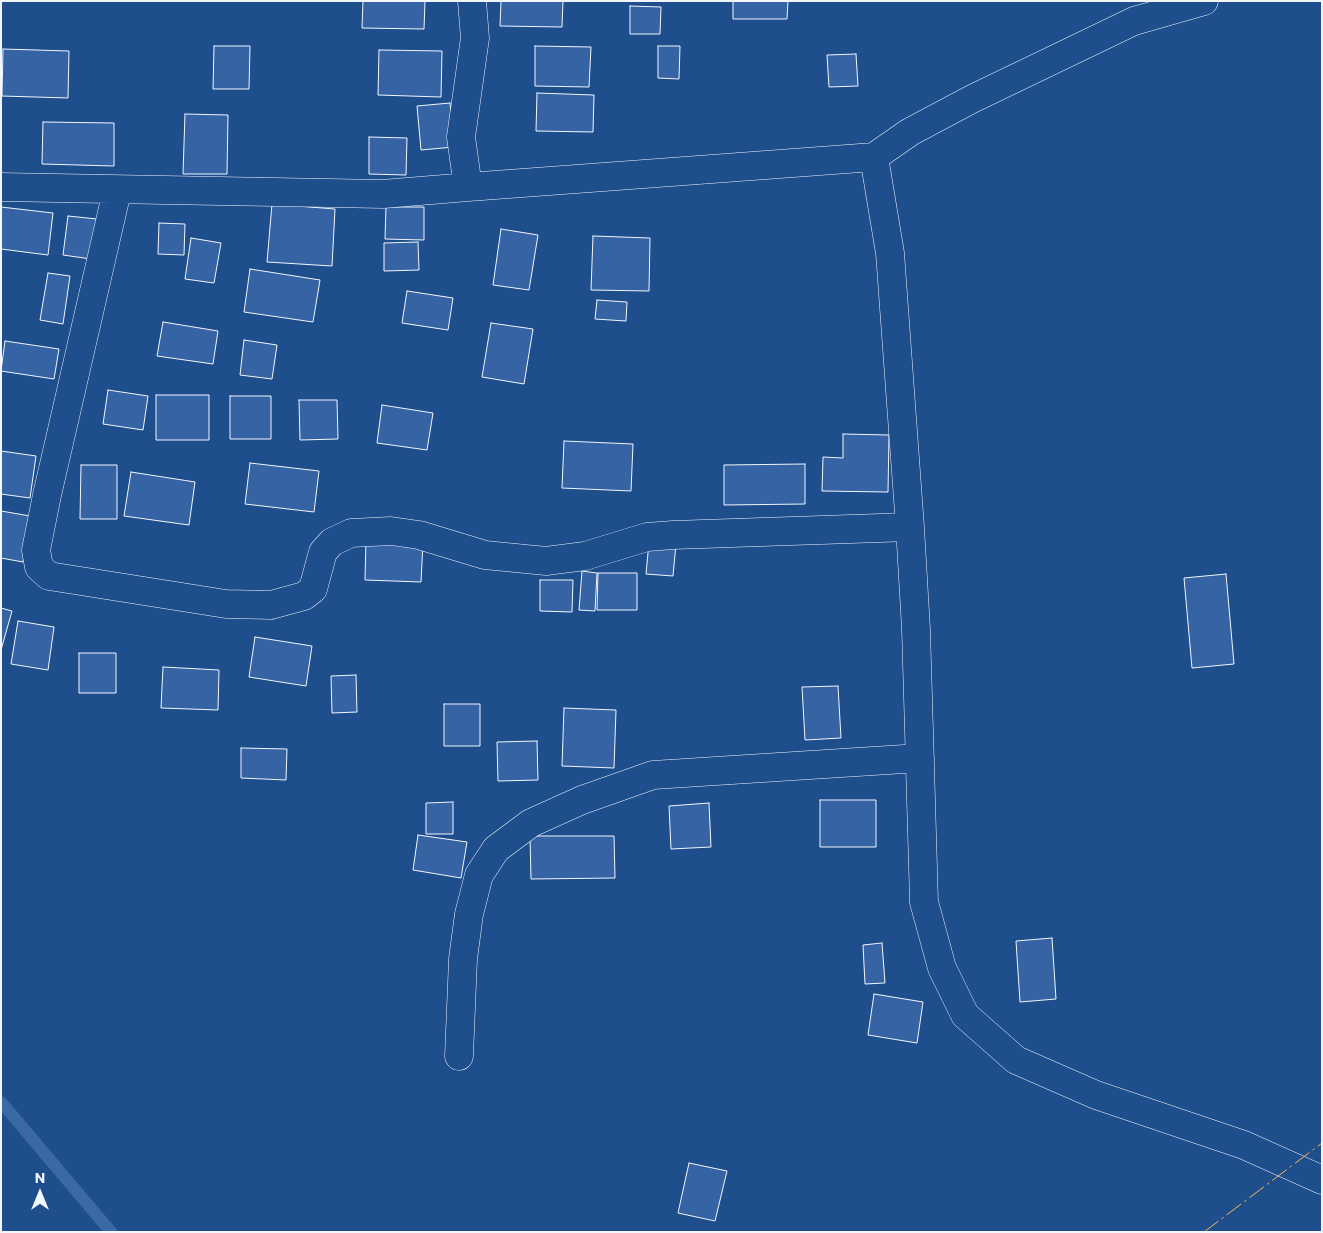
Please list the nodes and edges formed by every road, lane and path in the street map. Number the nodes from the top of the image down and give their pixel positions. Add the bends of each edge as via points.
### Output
1 (472, 1) edge
2 (1204, 1) edge
3 (874, 158) junction
4 (1, 187) edge
5 (468, 187) junction
6 (118, 191) junction
7 (910, 526) junction
8 (920, 758) junction
9 (459, 1056) dead end
10 (1322, 1180) edge

1 - 5 street via 475,38 461,137
2 - 3 street via 1134,21 972,99 910,132
3 - 5 street
3 - 7 street via 890,253
4 - 6 street
5 - 6 street via 383,194
6 - 7 street via 36,550 40,567 49,576 226,604 271,605 304,596 314,589 322,552 332,542 351,533 392,531 419,535 485,555 546,561 585,556 648,537
7 - 8 street
8 - 9 street via 653,775 582,800 531,823 496,849 479,875 469,914 463,959
8 - 10 street via 924,902 942,968 965,1016 1016,1060 1096,1095 1244,1145

